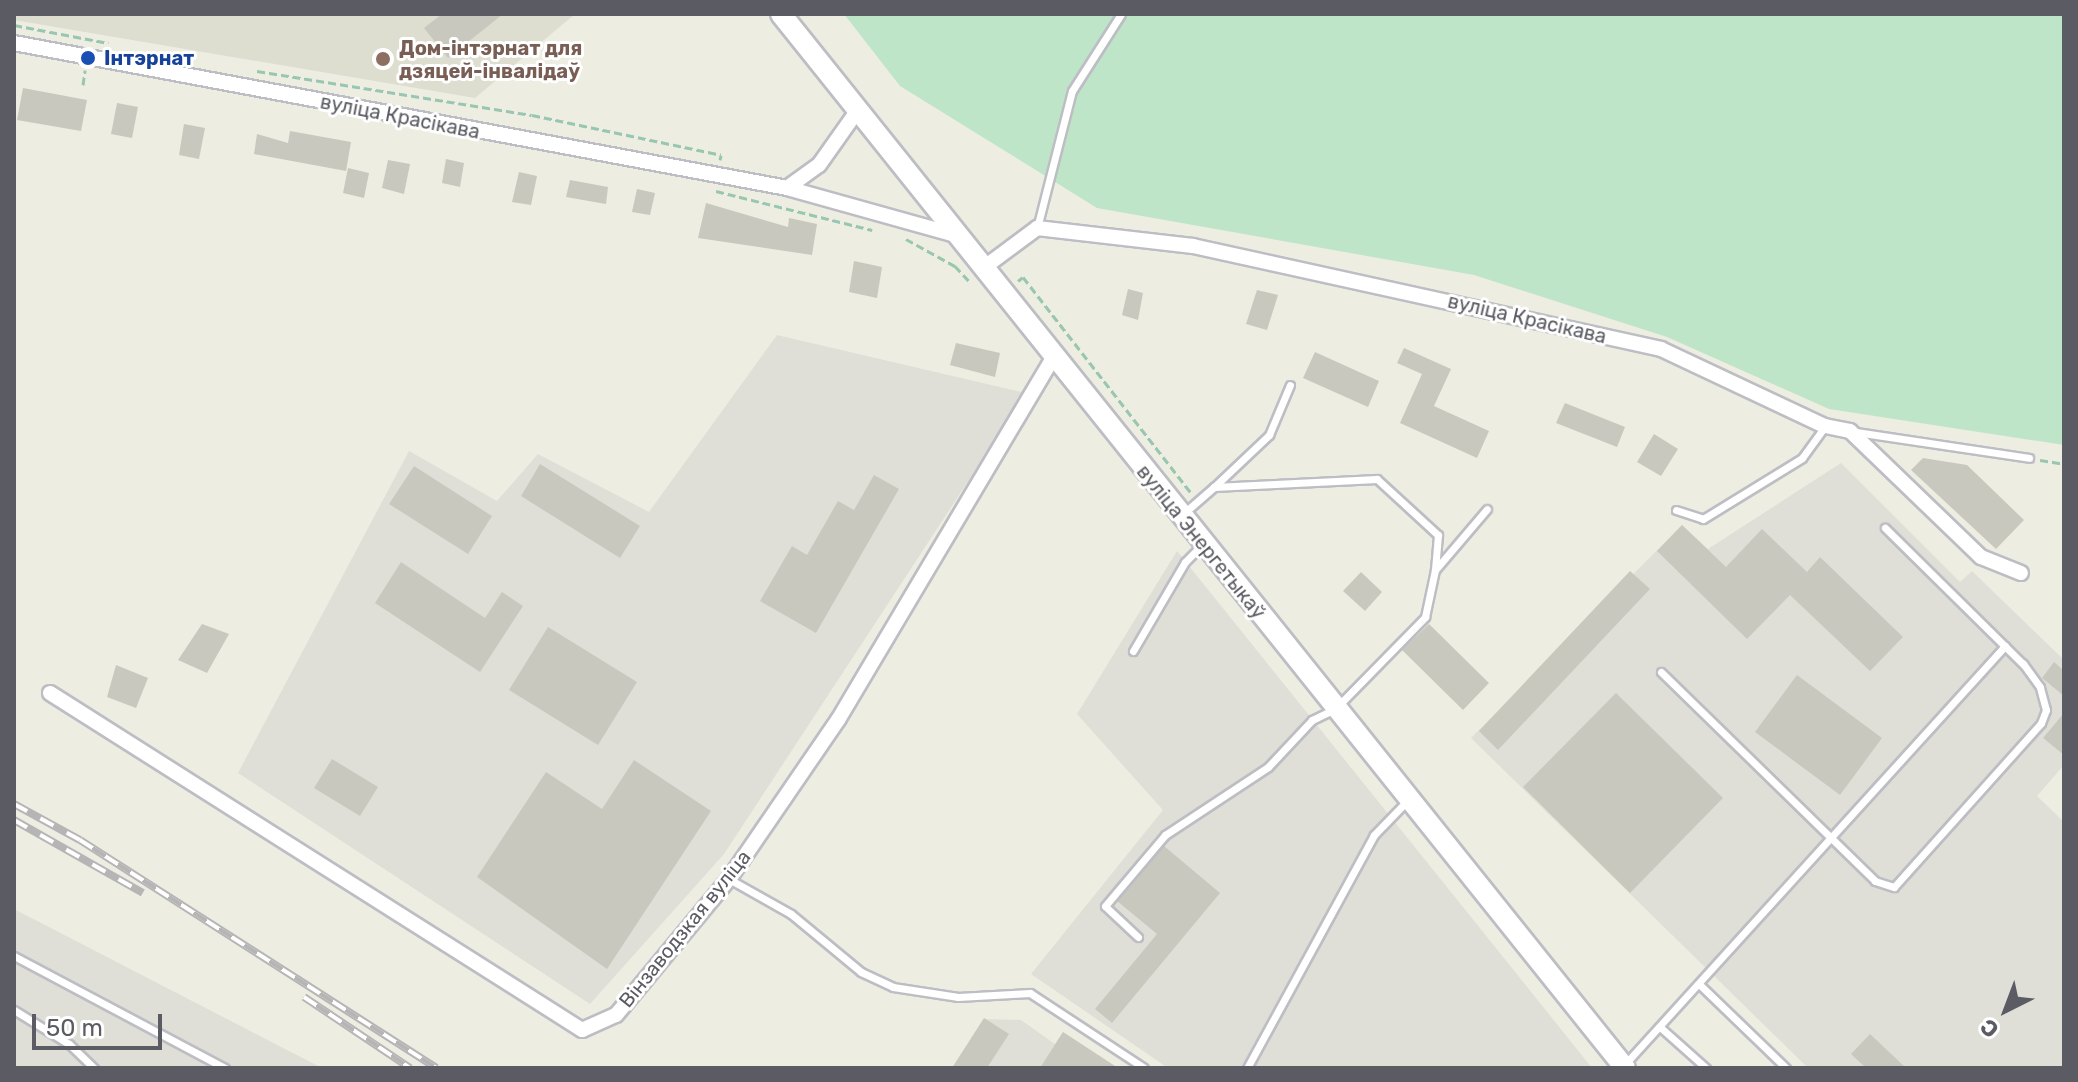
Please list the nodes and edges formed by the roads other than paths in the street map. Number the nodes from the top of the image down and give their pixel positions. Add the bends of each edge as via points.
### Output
1 (781, 14) edge
2 (1121, 14) edge
3 (14, 43) edge
4 (858, 110) junction
5 (787, 188) junction
6 (1037, 228) junction
7 (955, 235) junction
8 (978, 277) junction
9 (1053, 358) junction
10 (1290, 385) dead end
11 (1825, 426) junction
12 (1850, 431) junction
13 (2029, 458) road end
14 (1214, 487) junction
15 (1487, 509) dead end
16 (1188, 510) junction
17 (1676, 510) dead end
18 (1885, 528) dead end
19 (1203, 544) junction
20 (1435, 570) junction
21 (2021, 573) dead end
22 (2005, 646) junction
23 (1133, 651) dead end
24 (1661, 672) dead end
25 (50, 693) dead end
26 (1335, 709) junction
27 (1409, 800) junction
28 (1831, 839) junction
29 (729, 879) junction
30 (1138, 937) dead end
31 (14, 956) edge
32 (1699, 984) junction
33 (14, 1010) edge
34 (1660, 1027) junction
35 (1624, 1066) edge
36 (94, 1068) edge
37 (225, 1068) edge
38 (1144, 1068) edge
39 (1247, 1068) edge
40 (1706, 1068) edge
41 (1786, 1068) edge

1 - 4 main road, вуліца Энергетыкаў
2 - 6 lane via 1072,91
3 - 5 street, вуліца Красікава
4 - 5 street via 819,165
4 - 7 main road, вуліца Энергетыкаў
5 - 7 street, вуліца Красікава
6 - 8 street
6 - 11 street, вуліца Красікава via 1193,246 1661,349
7 - 8 main road, вуліца Энергетыкаў
8 - 9 main road, вуліца Энергетыкаў via 1003,295
9 - 16 main road, вуліца Энергетыкаў
9 - 29 street, Вінзаводзкая вуліца via 838,720
10 - 14 lane via 1269,435
11 - 12 street, вуліца Красікава
11 - 17 lane via 1802,458 1703,519
12 - 13 lane
12 - 21 street via 1981,557
14 - 16 lane
14 - 20 lane via 1377,479 1438,535
15 - 20 lane
16 - 19 main road, вуліца Энергетыкаў
18 - 22 lane
19 - 23 lane via 1185,562
19 - 26 main road, вуліца Энергетыкаў
20 - 26 lane via 1425,617
22 - 28 lane
22 - 28 lane via 2040,687 2046,710 2041,723 1894,887 1875,881
24 - 28 lane
25 - 29 street, Вінзаводзкая вуліца via 582,1030 616,1015
26 - 27 main road, вуліца Энергетыкаў
26 - 30 lane via 1312,720 1268,767 1165,835 1105,906
27 - 35 main road, вуліца Энергетыкаў
27 - 39 lane via 1374,835
28 - 32 lane
29 - 38 lane via 791,914 861,972 893,987 958,997 1030,993
31 - 37 lane
32 - 34 lane
32 - 41 lane
33 - 36 lane via 69,1044
34 - 35 lane
34 - 40 lane

